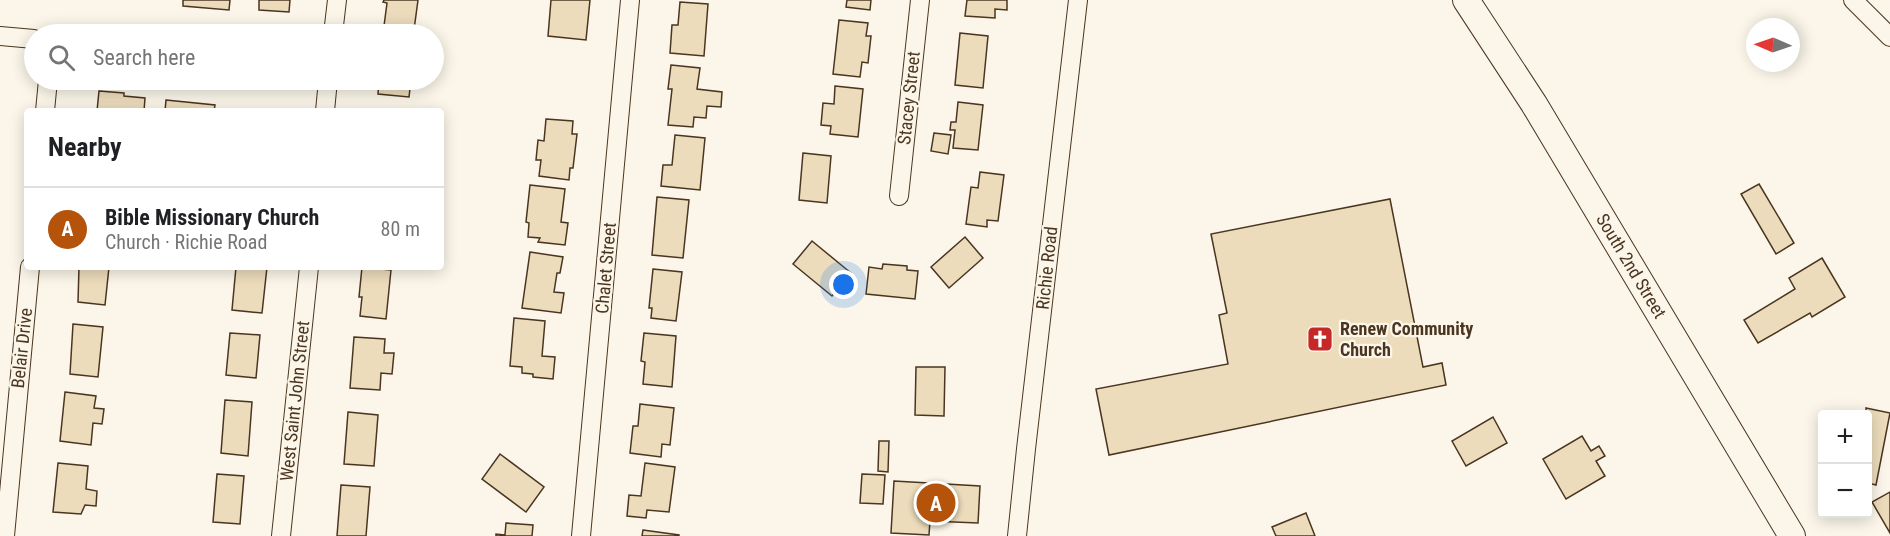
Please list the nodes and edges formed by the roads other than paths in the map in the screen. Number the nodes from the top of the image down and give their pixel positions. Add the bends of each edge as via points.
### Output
1 (337, 0) edge
2 (630, 0) edge
3 (920, 0) edge
4 (1078, 0) edge
5 (1466, 0) edge
6 (1853, 0) edge
7 (334, 24) edge
8 (0, 36) edge
9 (1890, 37) edge
10 (24, 38) edge
11 (47, 90) edge
12 (327, 90) edge
13 (45, 108) edge
14 (325, 108) edge
15 (899, 196) dead end
16 (29, 270) edge
17 (309, 270) edge
18 (8, 394) edge
19 (5, 536) edge
20 (281, 536) edge
21 (581, 536) edge
22 (1017, 536) edge
23 (1792, 536) edge

1 - 7 street
2 - 21 street, Chalet Street
3 - 15 street, Stacey Street
4 - 22 street, Richie Road
5 - 23 main road, South 2nd Street via 1534,104
6 - 9 street
8 - 10 street
11 - 13 street
12 - 14 street
16 - 18 street, Belair Drive
17 - 20 street, West Saint John Street
18 - 19 street, Belair Drive

